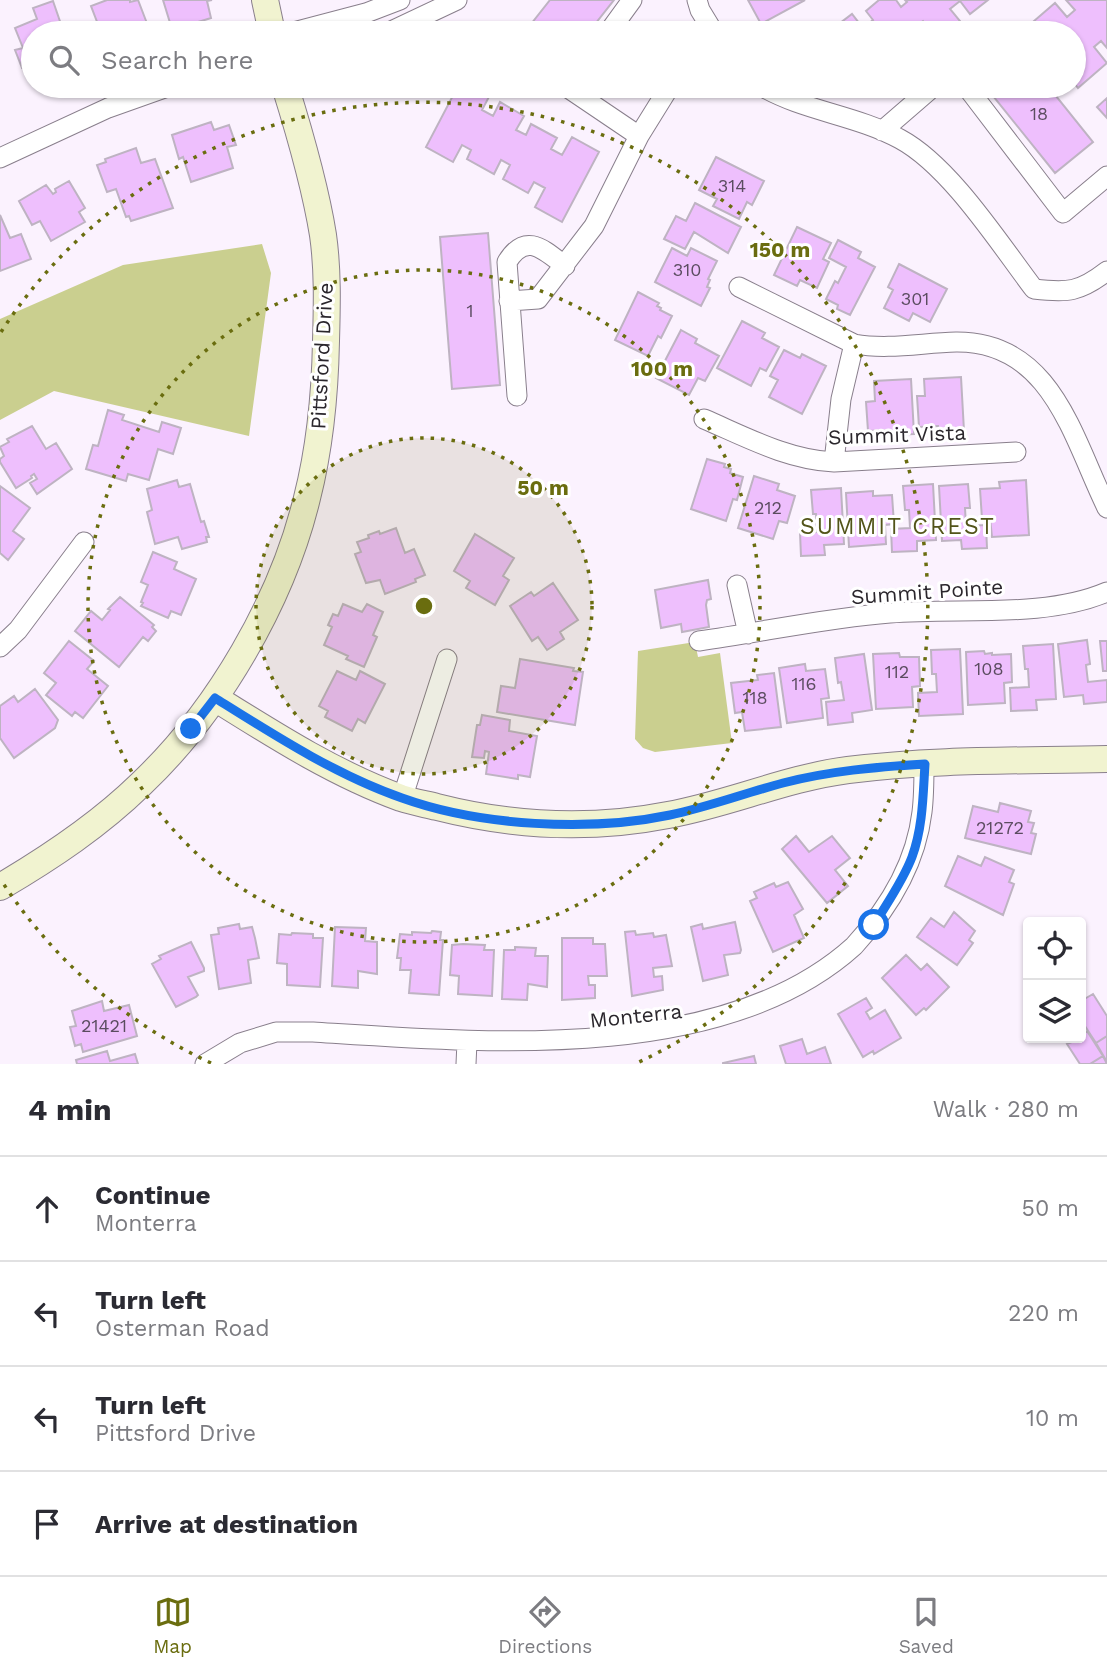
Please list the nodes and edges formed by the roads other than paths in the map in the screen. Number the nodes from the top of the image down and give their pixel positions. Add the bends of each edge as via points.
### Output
1 (265, 0) edge
2 (400, 0) edge
3 (457, 0) edge
4 (632, 0) edge
5 (697, 0) edge
6 (269, 21) edge
7 (336, 21) edge
8 (412, 21) edge
9 (617, 21) edge
10 (707, 21) edge
11 (136, 98) edge
12 (288, 98) edge
13 (583, 98) edge
14 (663, 98) edge
15 (785, 98) edge
16 (920, 98) edge
17 (975, 98) edge
18 (882, 131) junction
19 (639, 136) junction
20 (0, 158) edge
21 (1107, 176) edge
22 (565, 266) junction
23 (1107, 271) edge
24 (739, 287) dead end
25 (509, 301) junction
26 (854, 344) junction
27 (517, 396) dead end
28 (704, 419) dead end
29 (1016, 453) dead end
30 (834, 462) junction
31 (1107, 508) edge
32 (84, 542) dead end
33 (737, 585) dead end
34 (1107, 592) edge
35 (748, 634) junction
36 (699, 641) dead end
37 (0, 647) edge
38 (447, 659) dead end
39 (215, 698) junction
40 (1107, 759) edge
41 (925, 764) junction
42 (402, 799) junction
43 (0, 887) edge
44 (467, 1042) junction
45 (205, 1064) edge
46 (466, 1064) edge

1 - 6 street
2 - 7 street
3 - 8 street
4 - 9 street
5 - 10 street
11 - 20 street
12 - 39 street, Pittsford Drive via 323,235 327,278 323,407 307,500 290,552 270,600
13 - 19 street
14 - 19 street
15 - 18 street
16 - 18 street
17 - 21 street via 1063,213
18 - 23 street via 937,166 1034,289 1077,290
19 - 22 street via 594,226
22 - 25 street via 538,299
22 - 25 street via 533,245 520,246 507,262
24 - 26 street
25 - 27 street
26 - 30 street via 841,399
26 - 31 street via 975,343 1013,356 1045,383 1064,412
28 - 30 street, Summit Vista via 794,456
29 - 30 street, Summit Vista
32 - 37 street
33 - 35 street
34 - 35 street, Summit Pointe via 1058,607 889,613
35 - 36 street, Summit Pointe
38 - 42 street
39 - 42 street via 289,743
39 - 43 street, Pittsford Drive via 141,785 76,840
40 - 41 street
41 - 42 street via 847,770 670,815 623,822 560,825 489,819
41 - 44 street, Monterra via 922,813 912,856 899,884 874,925 840,961 804,989 750,1017 691,1034 546,1047
44 - 45 street, Monterra via 276,1032 240,1044
44 - 46 street

